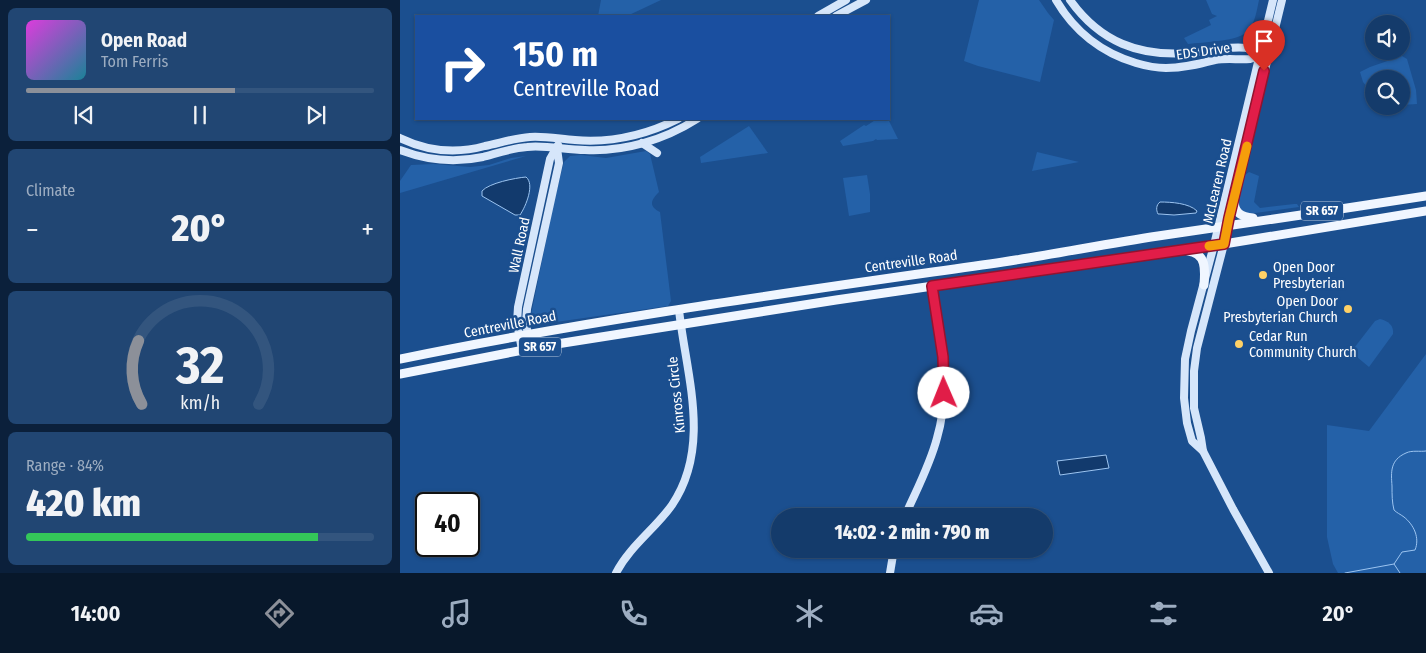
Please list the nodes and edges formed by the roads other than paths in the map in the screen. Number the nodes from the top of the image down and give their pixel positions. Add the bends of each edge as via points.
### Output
1 (846, 0) edge
2 (866, 0) edge
3 (1056, 0) edge
4 (1070, 0) edge
5 (1273, 0) edge
6 (1282, 0) edge
7 (820, 15) edge
8 (838, 15) edge
9 (1259, 56) junction
10 (1268, 58) junction
11 (676, 120) edge
12 (695, 120) edge
13 (660, 137) junction
14 (400, 138) edge
15 (559, 139) junction
16 (642, 143) junction
17 (557, 148) junction
18 (400, 150) edge
19 (1426, 196) edge
20 (1234, 200) junction
21 (1426, 211) edge
22 (1266, 219) junction
23 (1223, 226) junction
24 (1224, 244) junction
25 (1214, 245) junction
26 (1181, 250) junction
27 (1204, 285) junction
28 (932, 286) junction
29 (679, 310) junction
30 (681, 324) junction
31 (524, 335) junction
32 (526, 349) junction
33 (400, 359) edge
34 (400, 374) edge
35 (1203, 451) junction
36 (908, 508) edge
37 (892, 558) edge
38 (616, 573) edge
39 (890, 573) edge
40 (1269, 573) edge

1 - 7 main road
2 - 8 main road
3 - 9 main road, EDS Drive via 1088,39 1128,61 1165,68
4 - 9 main road, EDS Drive via 1097,29 1134,49 1169,54 1244,48
5 - 9 main road, McLearen Road
6 - 10 main road, McLearen Road
9 - 10 main road, EDS Drive
9 - 23 main road, McLearen Road
10 - 20 main road, McLearen Road
11 - 15 main road via 624,138
12 - 13 main road
13 - 16 main road
13 - 16 main road via 656,153
14 - 15 main road via 428,148 456,151 524,137
15 - 17 main road, Wall Road
16 - 17 main road via 604,150
17 - 18 main road via 523,147 456,160 423,157
17 - 31 main road, Wall Road via 550,159 518,308 517,319
19 - 22 main road, Centreville Road / SR 657
20 - 22 main road via 1239,215
20 - 23 main road, McLearen Road
21 - 24 main road, Centreville Road / SR 657
22 - 23 main road, Centreville Road / SR 657
23 - 24 main road, McLearen Road
23 - 25 main road, McLearen Road
23 - 29 main road, Centreville Road / SR 657
24 - 25 main road, Centreville Road / SR 657
24 - 35 main road, McLearen Road via 1195,360 1194,408
25 - 26 main road, Centreville Road / SR 657
25 - 27 main road, McLearen Road
26 - 27 main road via 1193,251 1204,261
26 - 28 main road, Centreville Road / SR 657
27 - 35 main road, McLearen Road via 1184,370 1187,423 1192,441
28 - 30 main road, Centreville Road / SR 657
28 - 36 main road via 943,364 943,408 933,451
29 - 30 main road, Kinross Circle
29 - 31 main road, Centreville Road / SR 657
30 - 32 main road, Centreville Road / SR 657
30 - 38 main road, Kinross Circle via 694,412 690,462 674,502 630,551
31 - 32 main road, Wall Road
31 - 33 main road, Centreville Road / SR 657
32 - 34 main road, Centreville Road / SR 657
35 - 40 main road, McLearen Road
37 - 39 main road

